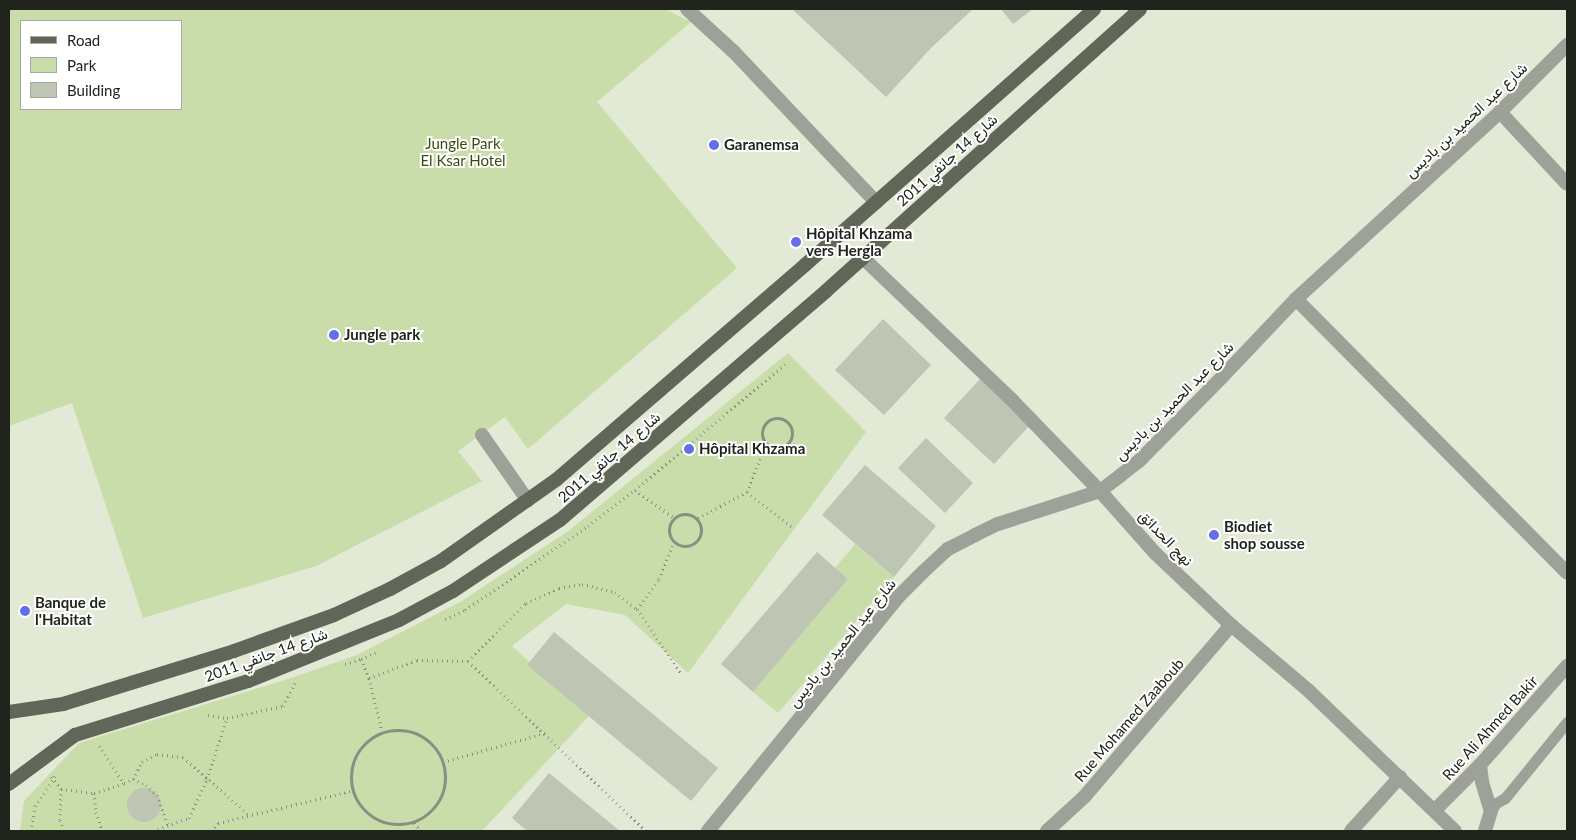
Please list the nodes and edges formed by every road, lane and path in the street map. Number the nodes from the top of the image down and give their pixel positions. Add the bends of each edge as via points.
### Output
1 (686, 9) edge
2 (1094, 9) edge
3 (1140, 9) edge
4 (1567, 45) edge
5 (1500, 112) junction
6 (1567, 184) edge
7 (876, 202) junction
8 (863, 258) junction
9 (1296, 299) junction
10 (482, 434) dead end
11 (766, 444) junction
12 (635, 490) dead end
13 (1100, 491) junction
14 (748, 492) junction
15 (528, 502) junction
16 (673, 517) junction
17 (698, 518) junction
18 (794, 528) dead end
19 (674, 542) junction
20 (1567, 573) edge
21 (637, 609) junction
22 (1231, 625) junction
23 (468, 661) junction
24 (343, 665) dead end
25 (1567, 666) edge
26 (681, 673) dead end
27 (369, 678) junction
28 (297, 680) dead end
29 (9, 712) edge
30 (1567, 722) edge
31 (382, 732) junction
32 (545, 733) junction
33 (99, 745) dead end
34 (443, 762) junction
35 (35, 763) junction
36 (1480, 765) junction
37 (1400, 777) junction
38 (52, 779) junction
39 (133, 779) junction
40 (207, 779) junction
41 (124, 783) junction
42 (9, 784) edge
43 (61, 789) junction
44 (351, 790) junction
45 (94, 793) junction
46 (1435, 810) junction
47 (1491, 811) junction
48 (249, 815) junction
49 (414, 823) junction
50 (168, 826) junction
51 (31, 831) edge
52 (64, 831) edge
53 (102, 831) edge
54 (153, 831) edge
55 (211, 831) edge
56 (420, 831) edge
57 (646, 831) edge
58 (708, 831) edge
59 (1047, 831) edge
60 (1351, 831) edge
61 (1455, 831) edge
62 (1485, 831) edge

1 - 7 street via 734,52
2 - 7 main road, شارع 14 جانفي 2011
3 - 8 main road, شارع 14 جانفي 2011
4 - 5 street, شارع عبد الحميد بن باديس
5 - 6 street
5 - 9 street, شارع عبد الحميد بن باديس
7 - 15 main road, شارع 14 جانفي 2011
8 - 13 street, نهج الحدائق via 1012,400
8 - 35 main road, شارع 14 جانفي 2011 via 575,508 453,590 400,620 248,681 74,735
9 - 13 street, شارع عبد الحميد بن باديس via 1139,460
9 - 20 street
10 - 15 street
11 - 11 path via 777,448 788,444 792,433 788,422 777,417 766,422 761,432
11 - 14 path
12 - 16 path
13 - 22 street, نهج الحدائق via 1155,553
13 - 58 street, شارع عبد الحميد بن باديس via 998,524 948,549 898,597
14 - 17 path
14 - 18 path
15 - 29 main road, شارع 14 جانفي 2011 via 441,561 334,614 234,651 63,704
16 - 17 path via 685,512
16 - 19 path via 668,528
17 - 19 path via 702,530 697,542 684,547
19 - 21 path via 659,580
21 - 23 path via 614,592 582,584 559,588 526,603
21 - 26 path
22 - 37 street, نهج الحدائق via 1309,691
22 - 59 street, Rue Mohamed Zaaboub via 1085,796
23 - 27 path via 417,660
23 - 32 path
24 - 27 path via 362,660
25 - 36 street, Rue Ali Ahmed Bakir
27 - 31 path
28 - 40 path via 282,706 227,718
30 - 47 lane
31 - 34 path via 407,730 432,743
31 - 44 path via 363,743 350,766
32 - 34 path
32 - 57 path
33 - 41 path
34 - 49 path via 446,780 435,807
35 - 38 path
35 - 42 main road, شارع 14 جانفي 2011
36 - 46 street, Rue Ali Ahmed Bakir
36 - 47 street
37 - 46 street, نهج الحدائق
37 - 60 street
38 - 43 path
38 - 51 path via 35,806
39 - 40 path via 142,762 157,754 183,757
39 - 41 path
39 - 50 path via 157,795
40 - 48 path
40 - 50 path via 189,818
41 - 45 path
43 - 45 path
43 - 52 path via 60,820
44 - 48 path
44 - 49 path via 367,814 397,826
45 - 53 path
46 - 61 street, نهج الحدائق
47 - 62 street
48 - 55 path via 218,823
49 - 56 path
50 - 54 path

